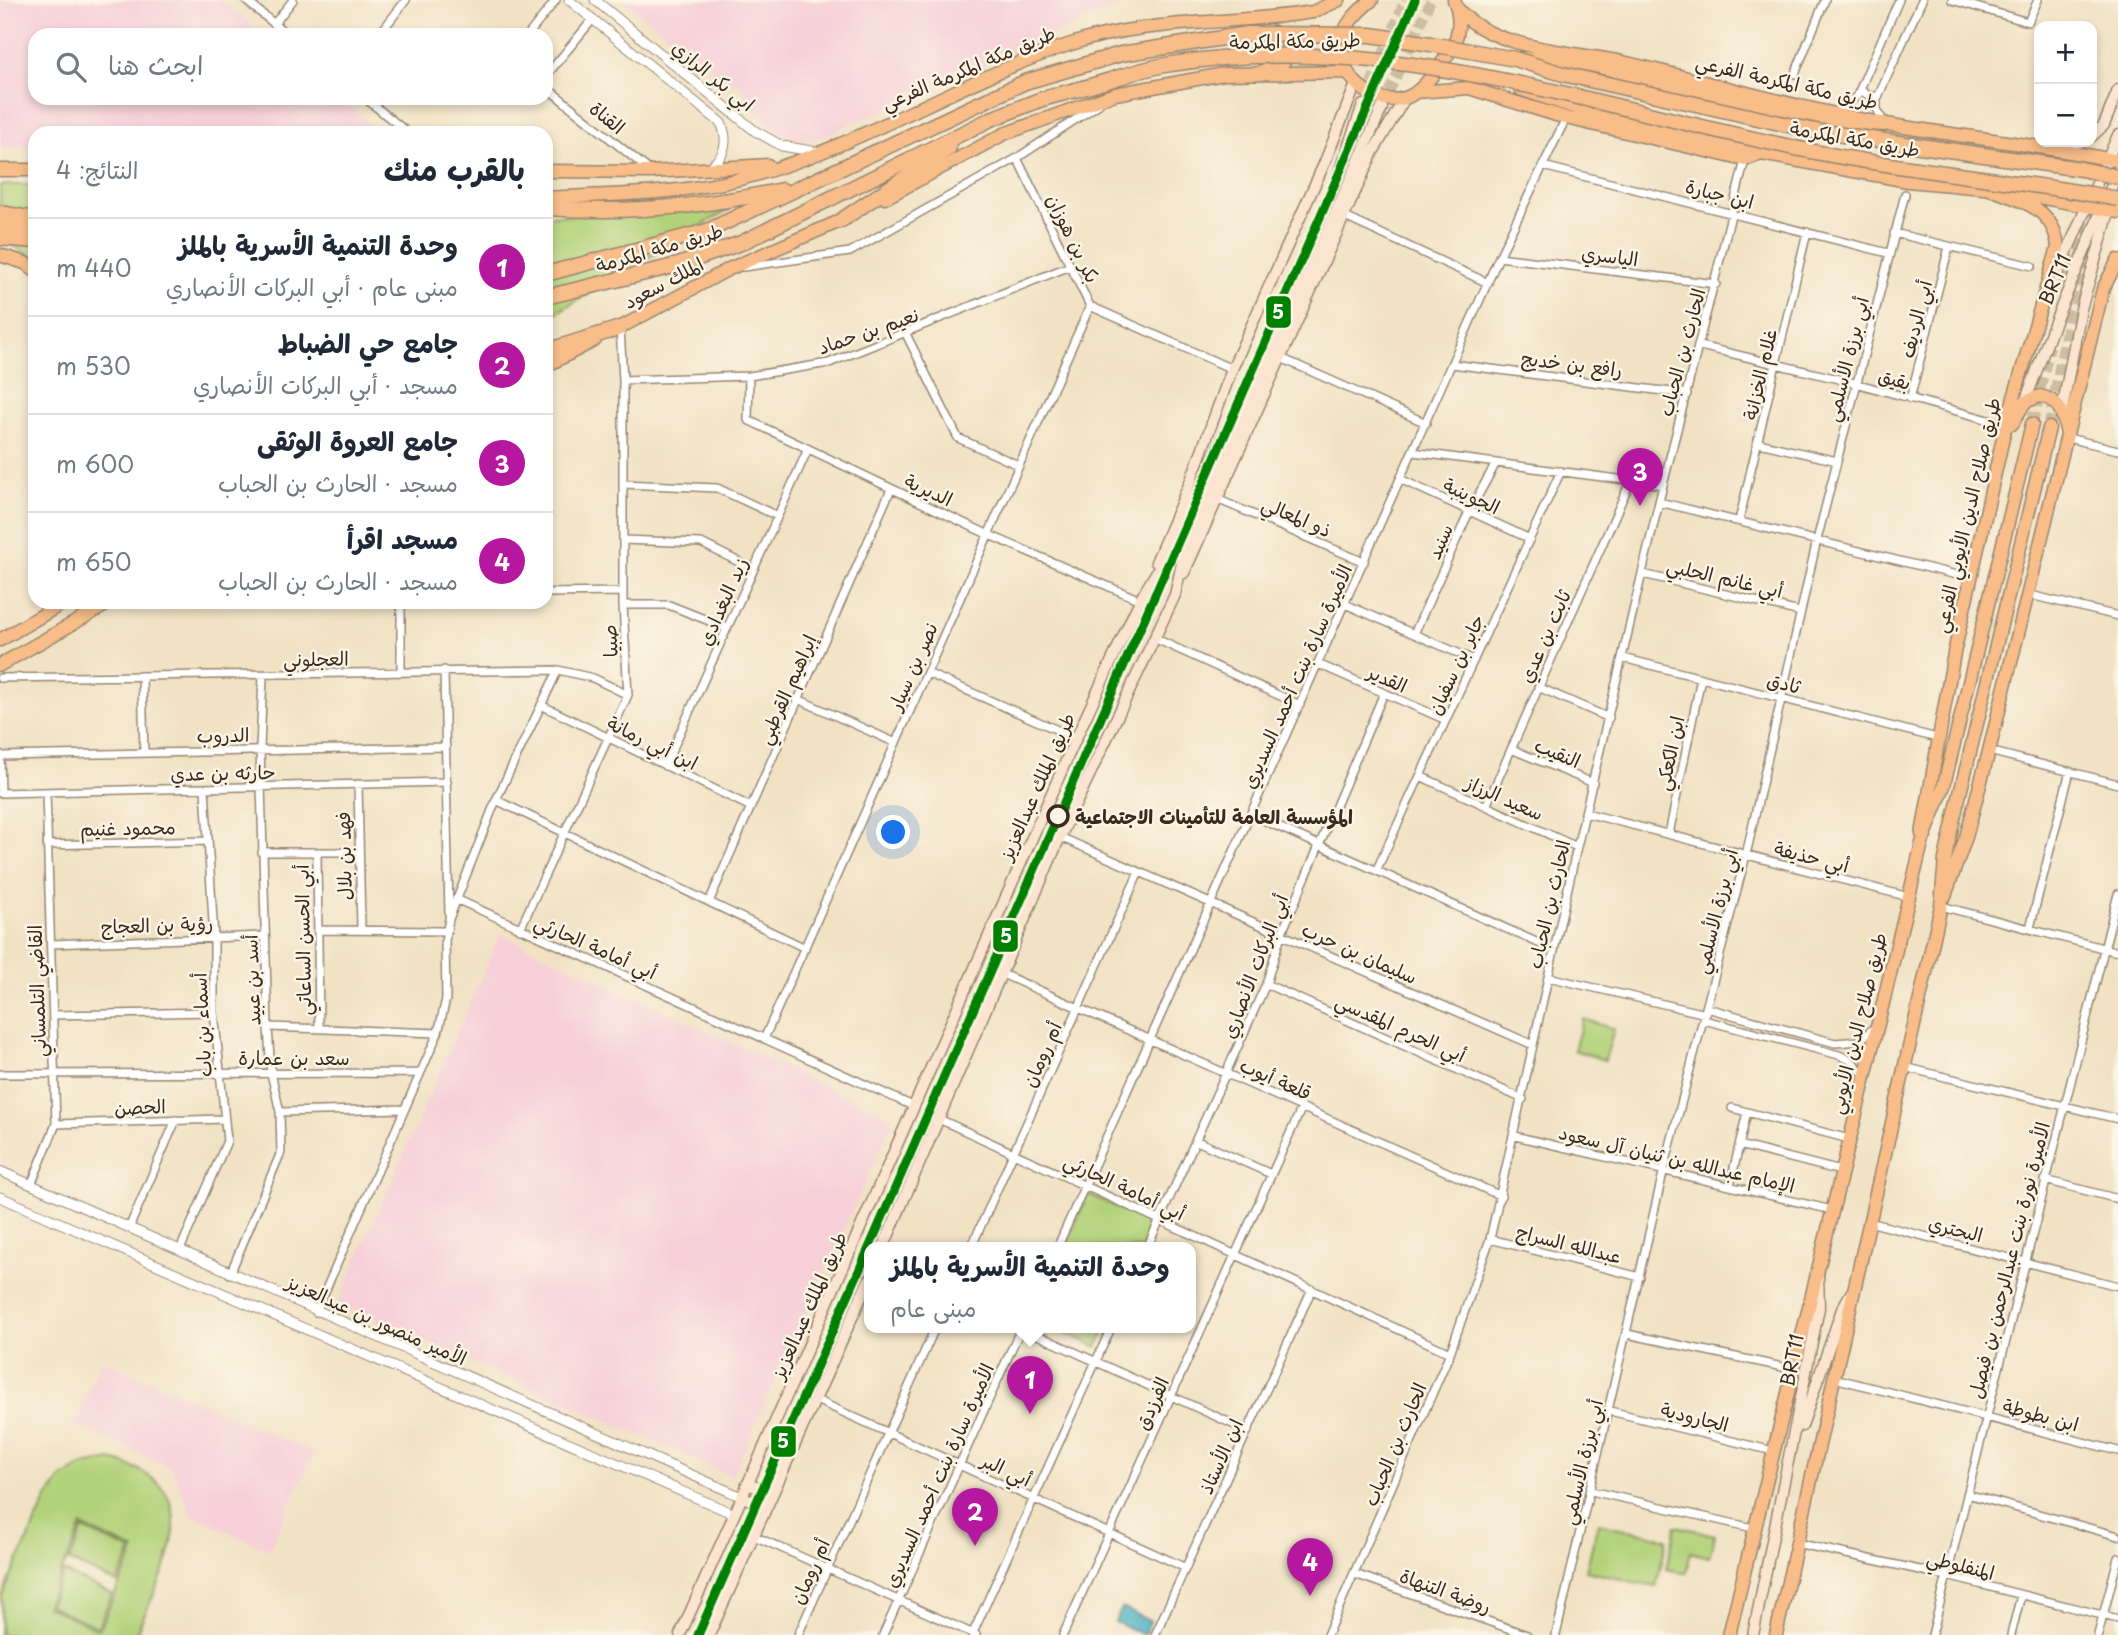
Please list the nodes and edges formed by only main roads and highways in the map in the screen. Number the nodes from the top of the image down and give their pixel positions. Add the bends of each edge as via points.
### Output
1 (1339, 0) edge
2 (1371, 0) edge
3 (1456, 5) edge
4 (1213, 20) junction
5 (1515, 59) junction
6 (1347, 72) junction
7 (1255, 74) junction
8 (1500, 80) junction
9 (1356, 83) junction
10 (2118, 90) edge
11 (1411, 95) junction
12 (1363, 105) tunnel mouth
13 (1382, 108) tunnel mouth
14 (991, 119) junction
15 (1884, 124) junction
16 (2097, 131) edge
17 (2118, 135) edge
18 (2034, 144) edge
19 (2050, 147) edge
20 (1761, 154) junction
21 (2114, 160) edge
22 (790, 163) junction
23 (0, 170) edge
24 (28, 170) edge
25 (2118, 170) edge
26 (553, 171) edge
27 (807, 184) junction
28 (1987, 188) junction
29 (2114, 195) edge
30 (553, 198) edge
31 (2088, 206) junction
32 (553, 208) edge
33 (0, 212) edge
34 (28, 218) edge
35 (840, 221) junction
36 (0, 226) edge
37 (28, 229) edge
38 (0, 238) edge
39 (28, 241) edge
40 (0, 255) edge
41 (2118, 260) edge
42 (28, 265) edge
43 (553, 272) edge
44 (553, 295) edge
45 (2035, 326) junction
46 (620, 328) junction
47 (553, 349) edge
48 (553, 362) edge
49 (2025, 402) junction
50 (2062, 410) junction
51 (2032, 424) tunnel mouth
52 (2049, 428) tunnel mouth
53 (2068, 438) junction
54 (2004, 443) junction
55 (1148, 585) junction
56 (1175, 595) junction
57 (53, 609) edge
58 (99, 609) edge
59 (0, 640) edge
60 (0, 665) edge
61 (1922, 843) junction
62 (1941, 906) junction
63 (886, 1242) edge
64 (1817, 1268) junction
65 (864, 1291) edge
66 (1852, 1291) junction
67 (1790, 1458) junction
68 (747, 1484) junction
69 (771, 1492) junction
70 (742, 1497) junction
71 (765, 1505) junction
72 (680, 1635) edge
73 (709, 1635) edge
74 (1729, 1635) edge
75 (1753, 1635) edge
76 (1776, 1635) edge

1 - 4 main road, طريق مكة المكرمة الفرعي via 1313,12
2 - 6 main road via 1346,27 1341,54
3 - 11 main road via 1457,36 1450,52
3 - 15 main road, طريق مكة المكرمة الفرعي via 1479,29 1495,37
4 - 7 main road via 1285,37 1289,48 1284,62
4 - 22 main road, طريق مكة المكرمة الفرعي via 1132,29 1068,44
5 - 15 highway, bridge via 1590,64 1828,121
5 - 27 highway, طريق مكة المكرمة, bridge via 1371,35 1248,34 1132,52 1025,82
5 - 29 highway, طريق مكة المكرمة, bridge via 1815,131 2081,169
6 - 7 main road
6 - 9 main road
7 - 35 main road via 1224,74 1115,94 1004,134
8 - 14 highway, طريق مكة المكرمة, bridge via 1381,59 1257,57 1164,66 1042,99
8 - 20 main road, bridge via 1603,117
8 - 29 highway, طريق مكة المكرمة, bridge via 1814,152
9 - 11 main road via 1370,94 1388,99
9 - 55 main road via 1232,369
10 - 16 main road
11 - 20 main road via 1469,88 1566,118 1745,160
11 - 56 main road via 1373,152
12 - 55 main road, طريق الملك عبدالعزيز via 1325,211 1249,382 1170,549
13 - 56 main road via 1184,554
14 - 35 highway
14 - 44 highway, طريق مكة المكرمة via 741,243 678,265
15 - 18 main road, طريق مكة المكرمة الفرعي
17 - 21 main road, طريق صلاح الدين الأيوبي الفرعي
19 - 21 main road, طريق مكة المكرمة الفرعي
20 - 28 main road via 1908,181
21 - 31 main road, طريق صلاح الدين الأيوبي الفرعي
22 - 26 main road via 651,172
22 - 30 main road via 702,187
23 - 24 main road
25 - 29 main road, BRT11
27 - 32 highway via 724,203
27 - 43 highway, طريق مكة المكرمة via 707,231
28 - 31 main road
28 - 45 main road via 2039,209 2054,227 2058,247
29 - 31 main road
29 - 31 main road, طريق صلاح الدين الأيوبي الفرعي
29 - 49 main road, BRT11
29 - 50 main road, BRT11 via 2081,309
31 - 45 main road, طريق صلاح الدين الأيوبي الفرعي
33 - 34 highway
35 - 46 main road, الملك سعود via 729,269
36 - 37 highway
38 - 39 highway
40 - 42 main road
41 - 53 main road via 2107,275 2099,303
45 - 54 main road, طريق صلاح الدين الأيوبي الفرعي
46 - 47 highway
46 - 48 main road, الملك سعود
49 - 50 main road via 2040,396
49 - 54 main road
50 - 53 main road
51 - 61 main road, طريق صلاح الدين الأيوبي via 1943,789
52 - 62 main road via 1954,818
53 - 62 main road via 1966,837
54 - 61 main road, طريق صلاح الدين الأيوبي الفرعي via 1954,653
55 - 68 main road, طريق الملك عبدالعزيز
56 - 63 main road via 1060,837
57 - 59 main road
58 - 60 main road
61 - 64 main road, طريق صلاح الدين الأيوبي
62 - 66 main road
64 - 67 main road, BRT11 via 1819,1308
64 - 74 main road, طريق صلاح الدين الأيوبي
65 - 69 main road
66 - 67 main road, BRT11
66 - 76 main road
67 - 75 main road, BRT11
68 - 69 main road
68 - 70 main road, طريق الملك عبدالعزيز
69 - 71 main road
70 - 71 main road
70 - 72 main road, طريق الملك عبدالعزيز
71 - 73 main road

